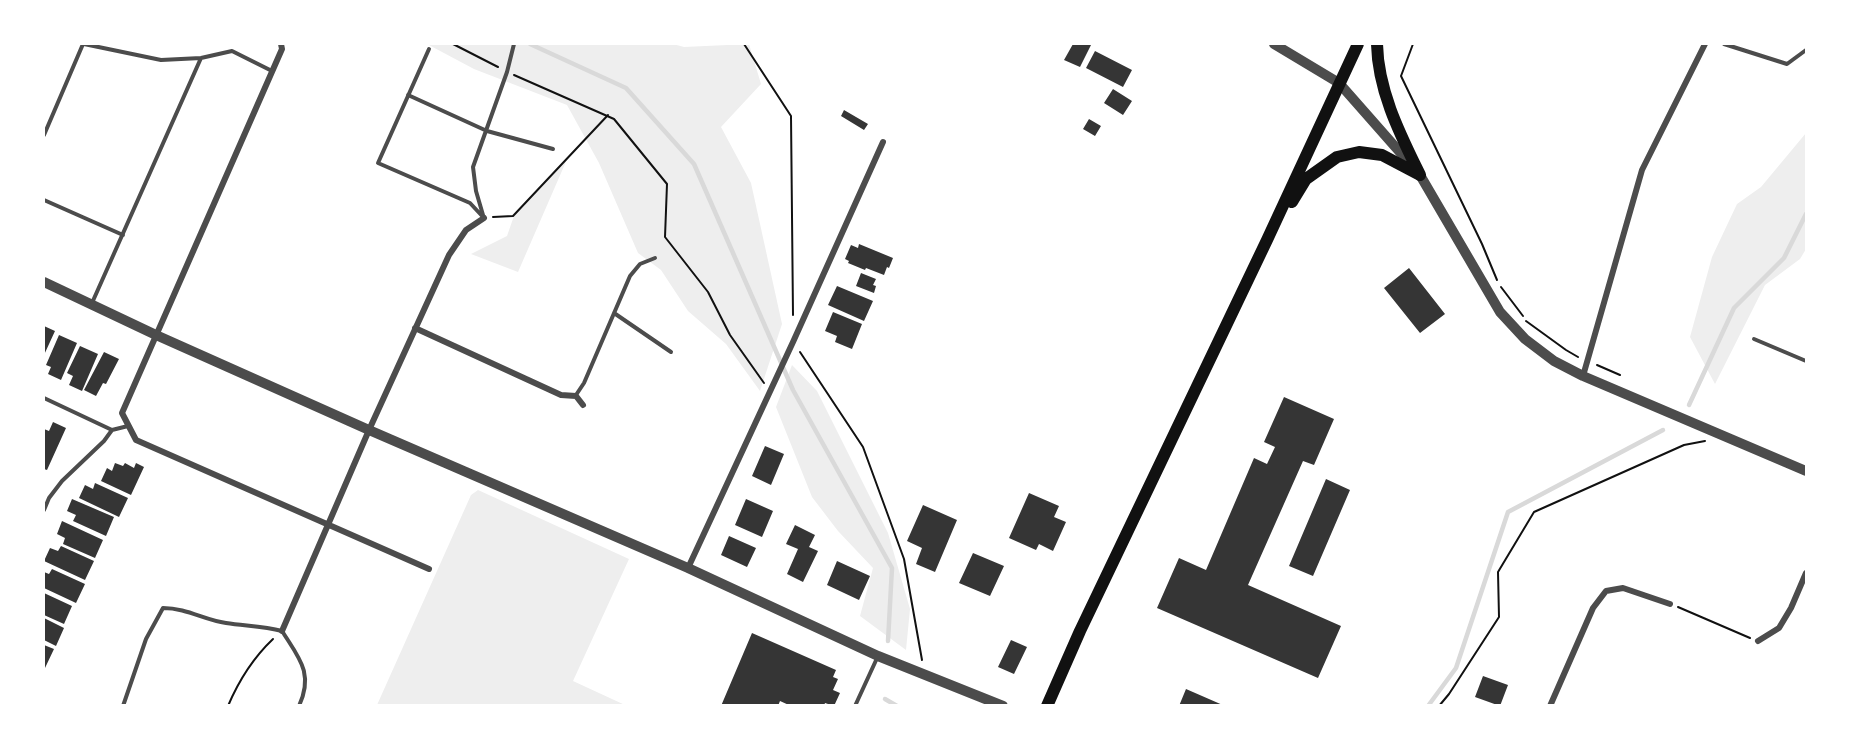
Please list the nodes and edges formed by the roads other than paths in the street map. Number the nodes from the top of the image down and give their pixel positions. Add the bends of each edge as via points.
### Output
1 (83, 44) edge
2 (281, 44) edge
3 (514, 44) edge
4 (1274, 44) edge
5 (1358, 44) edge
6 (1377, 44) edge
7 (1705, 44) edge
8 (1724, 44) edge
9 (429, 49) dead end
10 (1806, 50) edge
11 (201, 58) junction
12 (272, 71) junction
13 (1340, 83) junction
14 (408, 95) junction
15 (487, 131) junction
16 (44, 135) edge
17 (883, 142) dead end
18 (553, 150) dead end
19 (1420, 175) junction
20 (44, 200) edge
21 (484, 218) junction
22 (123, 234) junction
23 (1267, 240) junction
24 (655, 258) dead end
25 (44, 282) edge
26 (92, 304) junction
27 (614, 313) junction
28 (415, 328) junction
29 (156, 335) junction
30 (1754, 339) dead end
31 (671, 352) dead end
32 (1806, 361) edge
33 (1583, 376) junction
34 (576, 396) junction
35 (44, 398) edge
36 (583, 405) dead end
37 (129, 426) junction
38 (112, 430) junction
39 (369, 430) junction
40 (1806, 471) edge
41 (44, 510) edge
42 (328, 525) junction
43 (688, 568) junction
44 (429, 569) dead end
45 (1806, 573) edge
46 (1670, 604) road end
47 (282, 631) junction
48 (1758, 641) road end
49 (878, 656) junction
50 (123, 705) edge
51 (300, 705) edge
52 (855, 705) edge
53 (1003, 705) edge
54 (1047, 705) edge
55 (1550, 705) edge

1 - 11 lane via 161,60
1 - 16 lane
2 - 12 street
3 - 15 lane
4 - 13 street
5 - 13 main road
6 - 19 main road via 1384,87 1396,124
7 - 33 street via 1642,170
8 - 10 lane via 1787,64
9 - 14 lane
11 - 12 lane via 232,51
11 - 22 lane
12 - 29 street
13 - 19 street
13 - 23 main road
14 - 15 lane
14 - 21 lane via 378,163 470,203
15 - 18 lane
15 - 21 lane via 473,167
17 - 43 street
19 - 23 main road via 1382,155 1359,152 1337,157 1306,179
19 - 33 street via 1500,312 1525,339
20 - 22 lane
21 - 28 street via 466,230 449,255
22 - 26 lane
23 - 54 main road
24 - 27 lane via 640,264 630,276
25 - 26 street
26 - 29 street
27 - 31 lane
27 - 34 lane
28 - 34 street via 561,395
28 - 39 street
29 - 37 street via 122,412
29 - 39 street
30 - 32 lane
33 - 40 street
34 - 36 street
35 - 38 lane
37 - 38 lane
37 - 42 street via 136,440
38 - 41 lane via 62,481
39 - 42 street
39 - 43 street
42 - 44 street
42 - 47 street
43 - 49 street
45 - 48 street via 1779,628
46 - 55 street via 1623,588 1606,591 1593,608
47 - 50 lane via 163,608 146,639
47 - 51 lane via 304,664 306,692
49 - 52 lane
49 - 53 street

